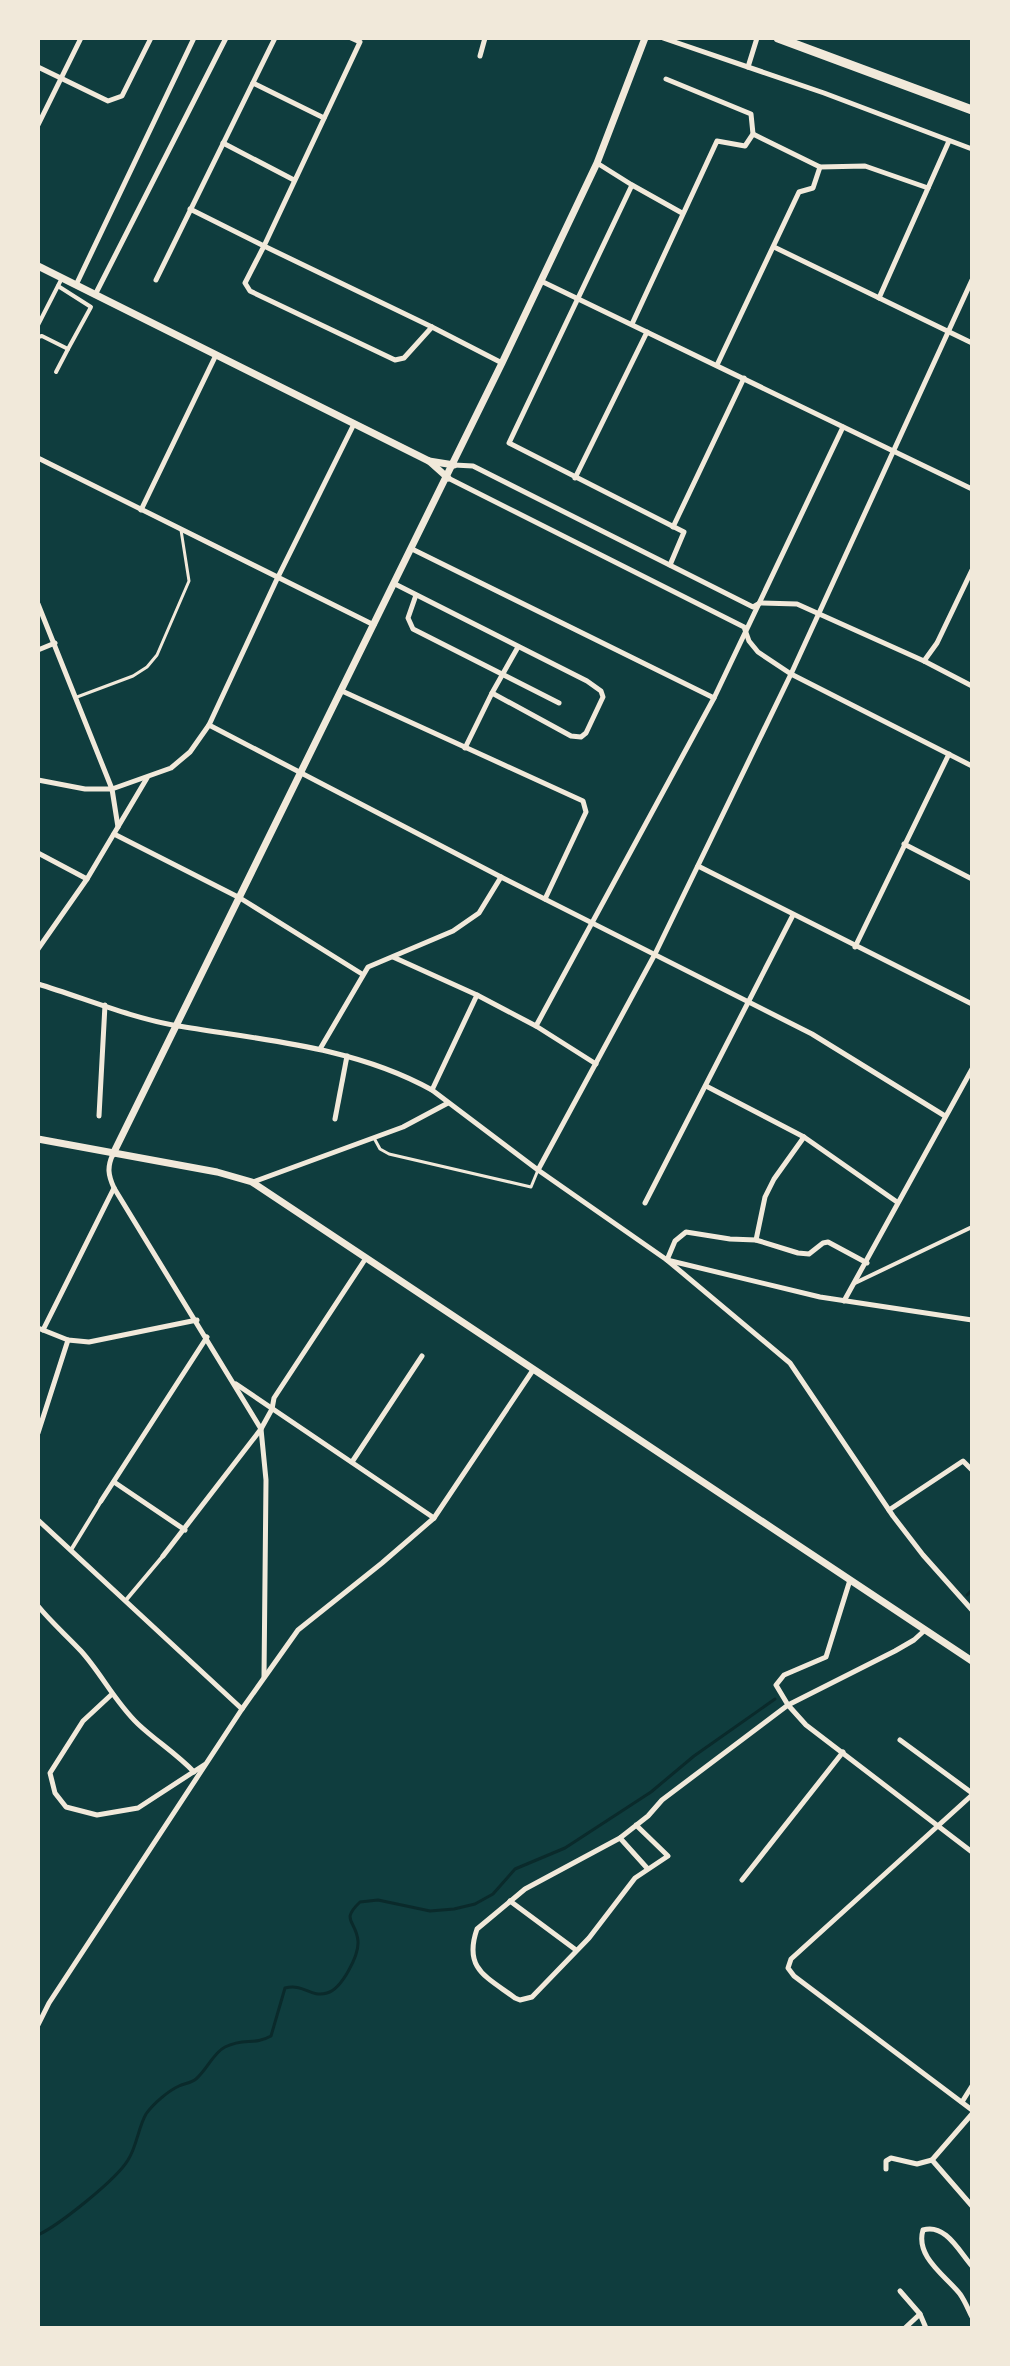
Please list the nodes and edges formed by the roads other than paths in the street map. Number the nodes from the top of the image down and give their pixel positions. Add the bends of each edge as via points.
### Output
1 (81, 38) edge
2 (151, 38) edge
3 (194, 38) edge
4 (226, 38) edge
5 (275, 38) edge
6 (351, 38) edge
7 (485, 38) edge
8 (645, 38) edge
9 (663, 38) edge
10 (757, 38) edge
11 (778, 38) edge
12 (361, 40) edge
13 (480, 56) dead end
14 (38, 67) edge
15 (748, 67) junction
16 (61, 78) junction
17 (666, 79) dead end
18 (253, 83) junction
19 (972, 110) edge
20 (324, 118) junction
21 (38, 125) edge
22 (753, 134) junction
23 (949, 141) junction
24 (223, 143) junction
25 (972, 149) edge
26 (597, 163) junction
27 (820, 167) junction
28 (294, 180) junction
29 (632, 185) junction
30 (928, 188) junction
31 (190, 209) junction
32 (682, 213) junction
33 (264, 246) junction
34 (774, 247) junction
35 (38, 266) edge
36 (62, 278) junction
37 (156, 280) dead end
38 (972, 280) edge
39 (541, 281) junction
40 (76, 285) junction
41 (58, 286) junction
42 (95, 295) junction
43 (577, 297) junction
44 (879, 298) junction
45 (91, 307) junction
46 (632, 324) junction
47 (38, 325) edge
48 (432, 327) junction
49 (949, 331) junction
50 (647, 332) junction
51 (38, 337) edge
52 (972, 343) edge
53 (68, 349) junction
54 (216, 355) junction
55 (502, 363) junction
56 (717, 365) junction
57 (56, 372) dead end
58 (744, 378) junction
59 (354, 424) junction
60 (843, 427) junction
61 (893, 451) junction
62 (38, 458) edge
63 (429, 461) junction
64 (454, 465) junction
65 (448, 478) junction
66 (575, 478) junction
67 (972, 489) edge
68 (141, 510) junction
69 (673, 527) junction
70 (181, 530) junction
71 (412, 549) junction
72 (670, 565) junction
73 (972, 570) edge
74 (277, 579) junction
75 (395, 584) junction
76 (416, 595) junction
77 (760, 603) junction
78 (38, 604) edge
79 (819, 613) junction
80 (374, 626) junction
81 (746, 633) junction
82 (55, 643) junction
83 (518, 647) junction
84 (38, 650) edge
85 (924, 661) junction
86 (502, 672) junction
87 (791, 674) junction
88 (972, 686) edge
89 (342, 691) junction
90 (492, 693) junction
91 (77, 697) junction
92 (714, 698) junction
93 (559, 703) dead end
94 (209, 725) junction
95 (465, 748) junction
96 (949, 754) junction
97 (972, 766) edge
98 (301, 775) junction
99 (147, 777) junction
100 (38, 780) edge
101 (112, 789) junction
102 (118, 827) junction
103 (114, 834) junction
104 (904, 844) junction
105 (38, 853) edge
106 (698, 866) junction
107 (501, 877) junction
108 (87, 879) junction
109 (972, 879) edge
110 (240, 898) junction
111 (545, 899) junction
112 (793, 915) junction
113 (593, 922) junction
114 (855, 947) junction
115 (38, 949) edge
116 (655, 954) junction
117 (393, 957) junction
118 (362, 974) junction
119 (38, 984) edge
120 (477, 995) junction
121 (748, 1001) junction
122 (972, 1004) edge
123 (105, 1005) junction
124 (177, 1026) junction
125 (536, 1026) junction
126 (320, 1049) junction
127 (347, 1056) junction
128 (596, 1064) junction
129 (972, 1069) edge
130 (706, 1086) junction
131 (432, 1090) junction
132 (448, 1103) junction
133 (99, 1116) dead end
134 (945, 1116) junction
135 (335, 1119) dead end
136 (804, 1137) junction
137 (374, 1138) junction
138 (38, 1139) edge
139 (113, 1154) junction
140 (538, 1170) junction
141 (252, 1182) junction
142 (114, 1188) junction
143 (897, 1202) junction
144 (645, 1203) dead end
145 (972, 1227) edge
146 (756, 1240) junction
147 (366, 1257) junction
148 (667, 1260) junction
149 (867, 1263) junction
150 (855, 1283) junction
151 (844, 1301) junction
152 (197, 1320) junction
153 (972, 1320) edge
154 (41, 1329) edge
155 (207, 1337) junction
156 (68, 1340) junction
157 (422, 1356) dead end
158 (534, 1369) junction
159 (233, 1382) junction
160 (272, 1409) junction
161 (261, 1429) junction
162 (38, 1433) edge
163 (352, 1462) junction
164 (972, 1470) edge
165 (114, 1482) junction
166 (101, 1501) joint
167 (889, 1510) junction
168 (434, 1518) junction
169 (38, 1520) edge
170 (185, 1530) junction
171 (71, 1550) junction
172 (163, 1556) joint
173 (850, 1579) junction
174 (125, 1601) junction
175 (38, 1606) edge
176 (972, 1610) edge
177 (925, 1629) junction
178 (972, 1661) edge
179 (264, 1678) junction
180 (111, 1695) junction
181 (788, 1705) junction
182 (242, 1709) junction
183 (900, 1740) dead end
184 (843, 1752) junction
185 (209, 1762) junction
186 (194, 1772) junction
187 (972, 1794) edge
188 (636, 1825) junction
189 (937, 1827) junction
190 (620, 1838) junction
191 (972, 1852) edge
192 (647, 1868) junction
193 (742, 1880) dead end
194 (510, 1901) junction
195 (576, 1950) junction
196 (38, 2025) edge
197 (972, 2086) edge
198 (962, 2102) junction
199 (972, 2112) edge
200 (932, 2160) junction
201 (886, 2169) dead end
202 (972, 2206) edge
203 (972, 2266) edge
204 (900, 2291) dead end
205 (920, 2314) junction
206 (972, 2317) edge
207 (905, 2328) edge
208 (926, 2328) edge

1 - 16 street
2 - 16 street via 116,101
3 - 40 street
4 - 42 street
5 - 18 street
6 - 12 street
7 - 13 street
8 - 26 street
9 - 15 street
10 - 15 street
11 - 19 main road
12 - 20 street
14 - 16 street
15 - 23 street
16 - 21 street
17 - 22 street via 751,114
18 - 20 street
18 - 24 street
20 - 28 street
22 - 27 street
22 - 32 street via 745,146 717,141
23 - 25 street
23 - 30 street
24 - 28 street
24 - 31 street
26 - 29 street
26 - 39 street
27 - 30 street via 865,166
27 - 34 street via 813,188 799,192
28 - 33 street
29 - 32 street
29 - 43 street
30 - 44 street
31 - 33 street
31 - 37 street
32 - 46 street
33 - 48 street
33 - 48 street via 245,283 263,298 395,360 404,358
34 - 44 street
34 - 56 street
35 - 36 street
36 - 40 street
36 - 41 street
38 - 49 street
39 - 43 street
39 - 55 street
40 - 42 street
41 - 45 street
41 - 47 street
42 - 45 street
42 - 54 street
43 - 46 street
43 - 66 street via 509,443
44 - 49 street
45 - 53 street
46 - 50 street
48 - 55 street
49 - 52 street
49 - 61 street
50 - 56 street
50 - 66 street
51 - 53 street
53 - 57 street
54 - 59 street
54 - 68 street
55 - 64 street
56 - 58 street
58 - 60 street
58 - 69 street
59 - 63 street
59 - 74 street
60 - 61 street
60 - 77 street
61 - 67 street
61 - 79 street
62 - 68 street
63 - 64 street
63 - 65 street
64 - 65 street
64 - 72 street via 473,466
65 - 71 street
65 - 81 street via 739,624
66 - 69 street
68 - 70 street
69 - 72 street via 684,532
70 - 74 street
70 - 91 lane via 189,581 157,655 133,676
71 - 75 street
71 - 92 street
72 - 77 street via 752,606
73 - 85 street
74 - 80 street
74 - 94 street
75 - 76 street
75 - 80 street
76 - 83 street
76 - 86 street via 408,618 413,629
77 - 79 street via 791,603
77 - 81 street
78 - 82 street
79 - 85 street
79 - 87 street
80 - 89 street
81 - 87 street via 758,652
81 - 92 street
82 - 84 street
82 - 91 street
83 - 86 street
83 - 90 street via 601,691 586,733 571,736
85 - 88 street
86 - 90 street
86 - 93 street
87 - 96 street
87 - 106 street
89 - 95 street
89 - 98 street
90 - 95 street
91 - 101 street
92 - 113 street
94 - 98 street
94 - 99 street via 171,768
95 - 111 street via 586,806
96 - 97 street
96 - 104 street
98 - 107 street
98 - 110 street
99 - 101 street
99 - 102 street
100 - 101 street
101 - 102 street
102 - 103 street
103 - 108 street
103 - 110 street
104 - 109 street
104 - 114 street
105 - 108 street
106 - 112 street
106 - 116 street
107 - 111 street
107 - 117 street via 479,913 453,931
108 - 115 street
110 - 118 street
110 - 124 street
111 - 113 street
112 - 114 street
112 - 121 street
113 - 116 street
113 - 125 street
114 - 122 street
116 - 121 street
116 - 128 street
117 - 118 street
117 - 120 street
118 - 126 street
119 - 123 street
120 - 125 street
120 - 131 street
121 - 130 street
121 - 134 street
123 - 124 street
123 - 133 street
124 - 126 street
124 - 139 street
125 - 128 street
126 - 127 street
127 - 131 street
127 - 135 street
128 - 140 street
129 - 134 street
130 - 136 street
130 - 144 street
131 - 132 street
132 - 137 street
132 - 140 street
134 - 143 street
136 - 143 street
136 - 146 street via 765,1197
137 - 140 lane via 389,1154 531,1187
137 - 141 street
138 - 139 street
139 - 141 street
139 - 142 street via 108,1173
140 - 148 street
141 - 147 street
142 - 152 street
142 - 154 street
143 - 149 street
145 - 150 street
146 - 148 street via 686,1232 675,1241
146 - 149 street via 809,1254 828,1242
147 - 158 street
147 - 160 street via 274,1398
148 - 151 street
148 - 167 street via 790,1363
149 - 150 street
150 - 151 street
151 - 153 street
152 - 155 street
152 - 156 street via 89,1342
154 - 156 street
155 - 159 street
155 - 165 street
156 - 162 street
157 - 163 street
158 - 168 street
158 - 173 street
159 - 160 street
159 - 161 street
160 - 161 street
160 - 163 street
161 - 170 street
161 - 179 street via 266,1495
163 - 168 street
164 - 167 street via 963,1461
165 - 166 street
165 - 170 street
166 - 171 street
167 - 176 street
168 - 179 street via 298,1630
169 - 171 street
170 - 172 street
171 - 174 street
172 - 174 street
173 - 177 street
173 - 181 street via 826,1657 784,1675 776,1685
174 - 182 street
175 - 180 street via 82,1652
177 - 178 street
177 - 181 street via 895,1651
179 - 182 street
180 - 186 street
180 - 186 street via 83,1721 50,1773 66,1807 97,1815 138,1808
181 - 184 street
181 - 188 street
182 - 185 street
183 - 187 street
184 - 189 street
184 - 193 street
185 - 186 street
185 - 196 street
187 - 189 street
188 - 190 street
188 - 192 street via 668,1856
189 - 191 street
189 - 198 street via 791,1959 788,1968
190 - 192 street
190 - 194 street
192 - 195 street
194 - 195 street
194 - 195 street via 477,1929 472,1951 482,1974 515,1998 532,1997
197 - 198 street
198 - 199 street
199 - 200 street
200 - 201 street via 917,2164 891,2158
200 - 202 street
203 - 206 street via 943,2232 927,2228 921,2235 923,2249
204 - 205 street
205 - 207 street
205 - 208 street

